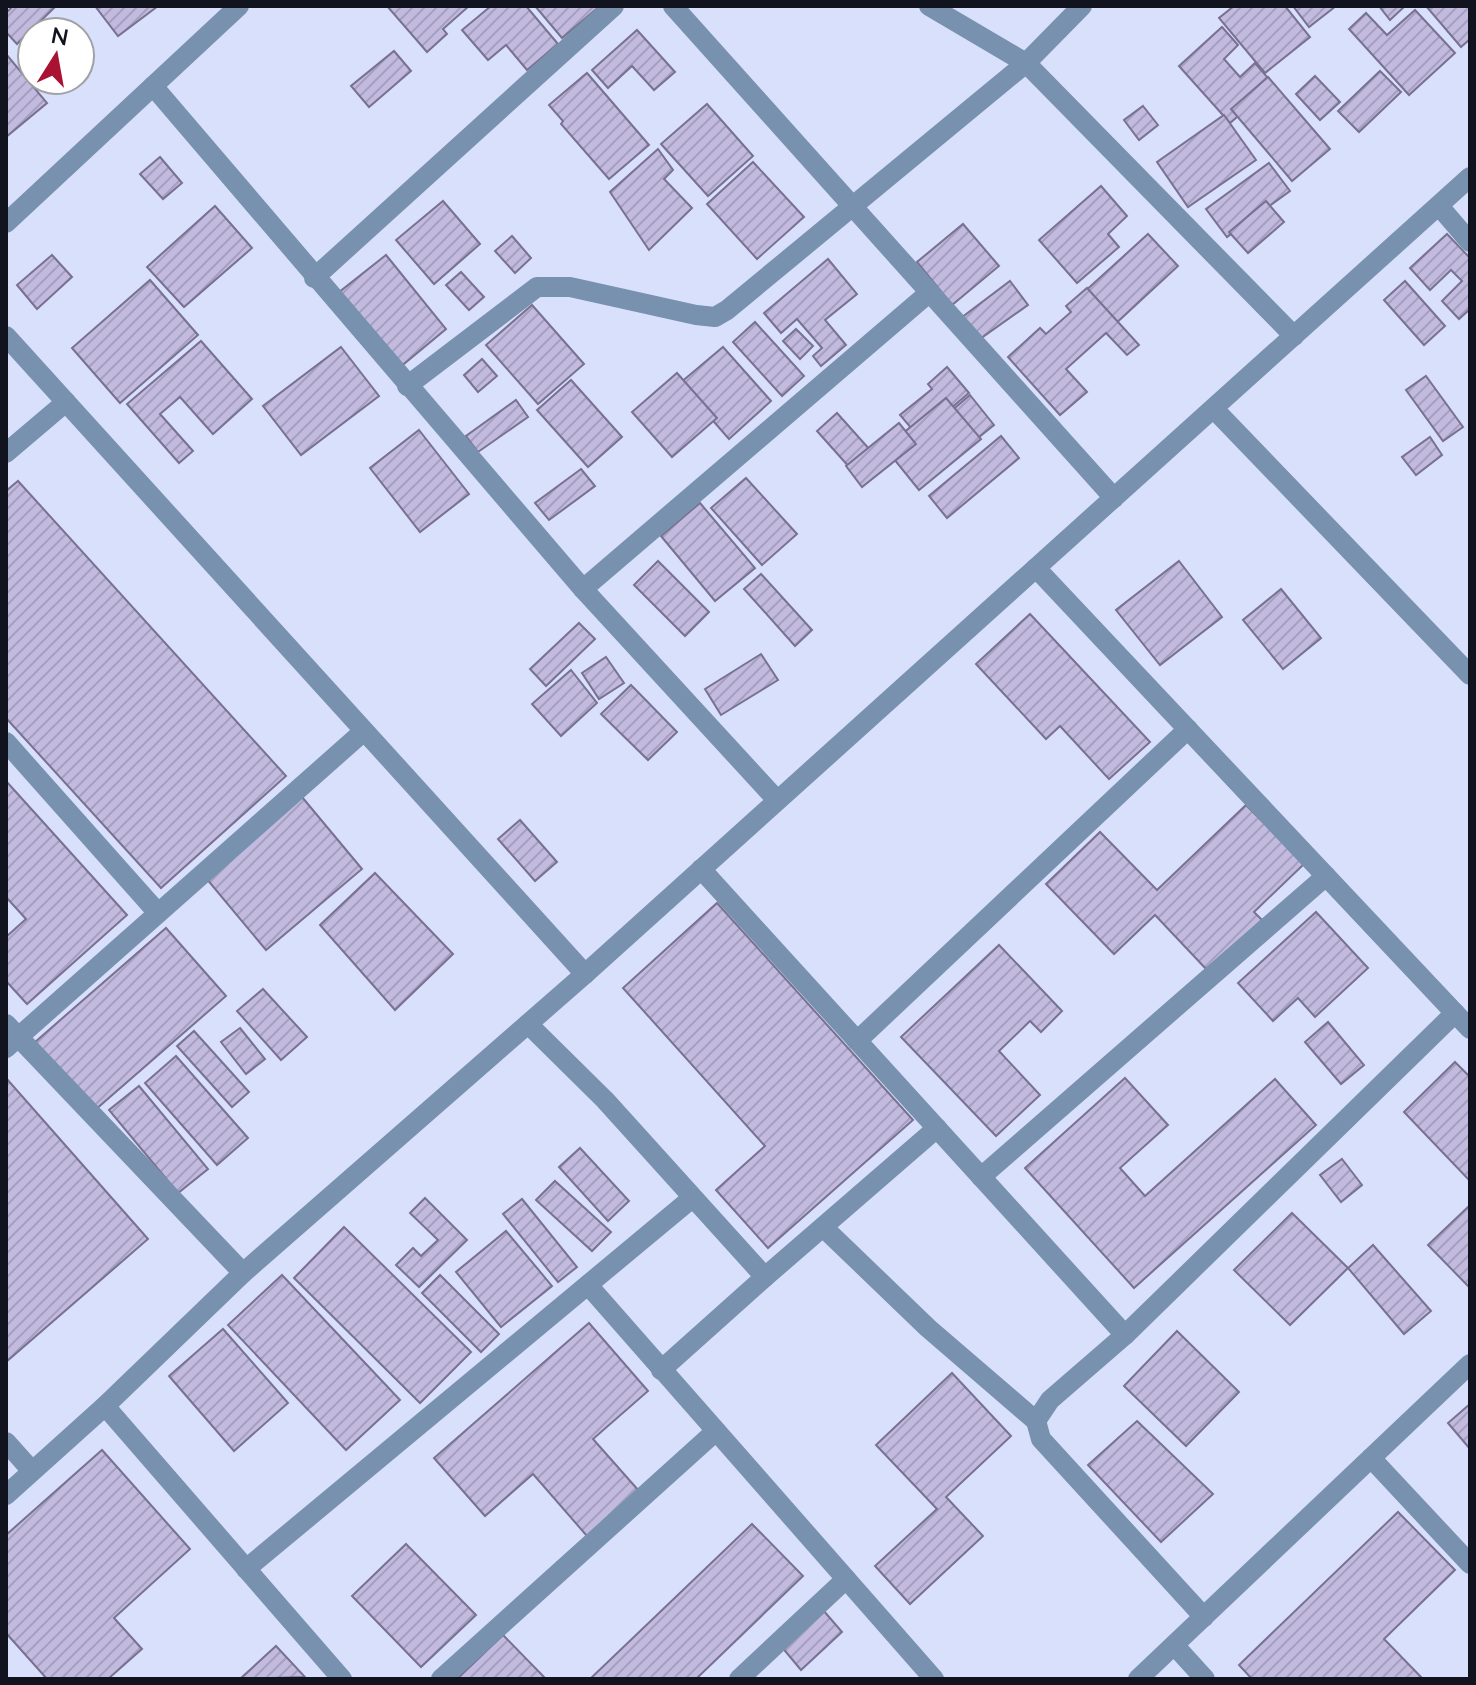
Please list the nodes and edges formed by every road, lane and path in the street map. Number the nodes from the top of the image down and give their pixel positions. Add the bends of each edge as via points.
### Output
1 (239, 6) edge
2 (614, 6) edge
3 (673, 6) edge
4 (929, 6) edge
5 (1082, 6) edge
6 (1026, 63) junction
7 (153, 86) junction
8 (1470, 177) edge
9 (852, 206) junction
10 (1439, 206) junction
11 (6, 223) edge
12 (1470, 242) edge
13 (314, 278) junction
14 (930, 292) junction
15 (6, 336) edge
16 (1294, 336) junction
17 (407, 386) junction
18 (66, 402) junction
19 (1214, 409) junction
20 (6, 453) edge
21 (1114, 498) junction
22 (1036, 568) junction
23 (583, 589) junction
24 (1470, 675) edge
25 (1188, 729) junction
26 (364, 731) junction
27 (6, 742) edge
28 (776, 799) junction
29 (701, 869) junction
30 (1326, 876) junction
31 (158, 913) junction
32 (585, 974) junction
33 (1455, 1013) junction
34 (528, 1024) junction
35 (1470, 1029) edge
36 (10, 1036) edge
37 (857, 1041) junction
38 (937, 1128) junction
39 (981, 1177) junction
40 (691, 1199) junction
41 (824, 1228) junction
42 (243, 1273) junction
43 (765, 1277) junction
44 (588, 1285) junction
45 (1125, 1335) junction
46 (1470, 1364) edge
47 (661, 1370) junction
48 (105, 1406) junction
49 (1036, 1421) junction
50 (716, 1431) junction
51 (6, 1442) edge
52 (1371, 1458) junction
53 (32, 1471) junction
54 (6, 1495) edge
55 (1470, 1564) edge
56 (246, 1569) junction
57 (846, 1579) junction
58 (1204, 1617) junction
59 (1175, 1646) junction
60 (342, 1679) edge
61 (441, 1679) edge
62 (739, 1679) edge
63 (934, 1679) edge
64 (1138, 1679) edge
65 (1205, 1679) edge

1 - 7 street
2 - 13 street
3 - 9 street
4 - 6 street
5 - 6 street
6 - 9 street
6 - 16 street
7 - 11 street
7 - 13 street
8 - 10 street
9 - 14 street
9 - 17 street via 715,317 570,287 537,287
10 - 12 street
10 - 16 street
13 - 17 street
14 - 21 street
14 - 23 street
15 - 18 street
16 - 19 street
17 - 23 street
18 - 20 street
18 - 26 street
19 - 21 street
19 - 24 street
21 - 22 street
22 - 25 street
22 - 28 street
23 - 28 street
25 - 30 street
25 - 37 street
26 - 31 street
26 - 32 street
27 - 31 street
28 - 29 street
29 - 32 street
29 - 37 street
30 - 33 street
30 - 39 street
31 - 36 street
32 - 34 street
33 - 35 street
33 - 45 street
34 - 40 street via 605,1100
34 - 42 street
36 - 42 street
37 - 38 street
38 - 39 street
38 - 41 street
39 - 45 street
40 - 43 street
40 - 44 street
41 - 43 street
41 - 49 street
42 - 48 street
43 - 47 street
44 - 47 street
44 - 56 street
45 - 49 street via 1050,1400
46 - 52 street
47 - 50 street
48 - 53 street
48 - 56 street
49 - 58 street via 1041,1439
50 - 57 street
50 - 61 street
51 - 53 street
52 - 55 street
52 - 58 street
53 - 54 street
56 - 60 street
57 - 62 street
57 - 63 street
58 - 59 street
59 - 64 street
59 - 65 street

